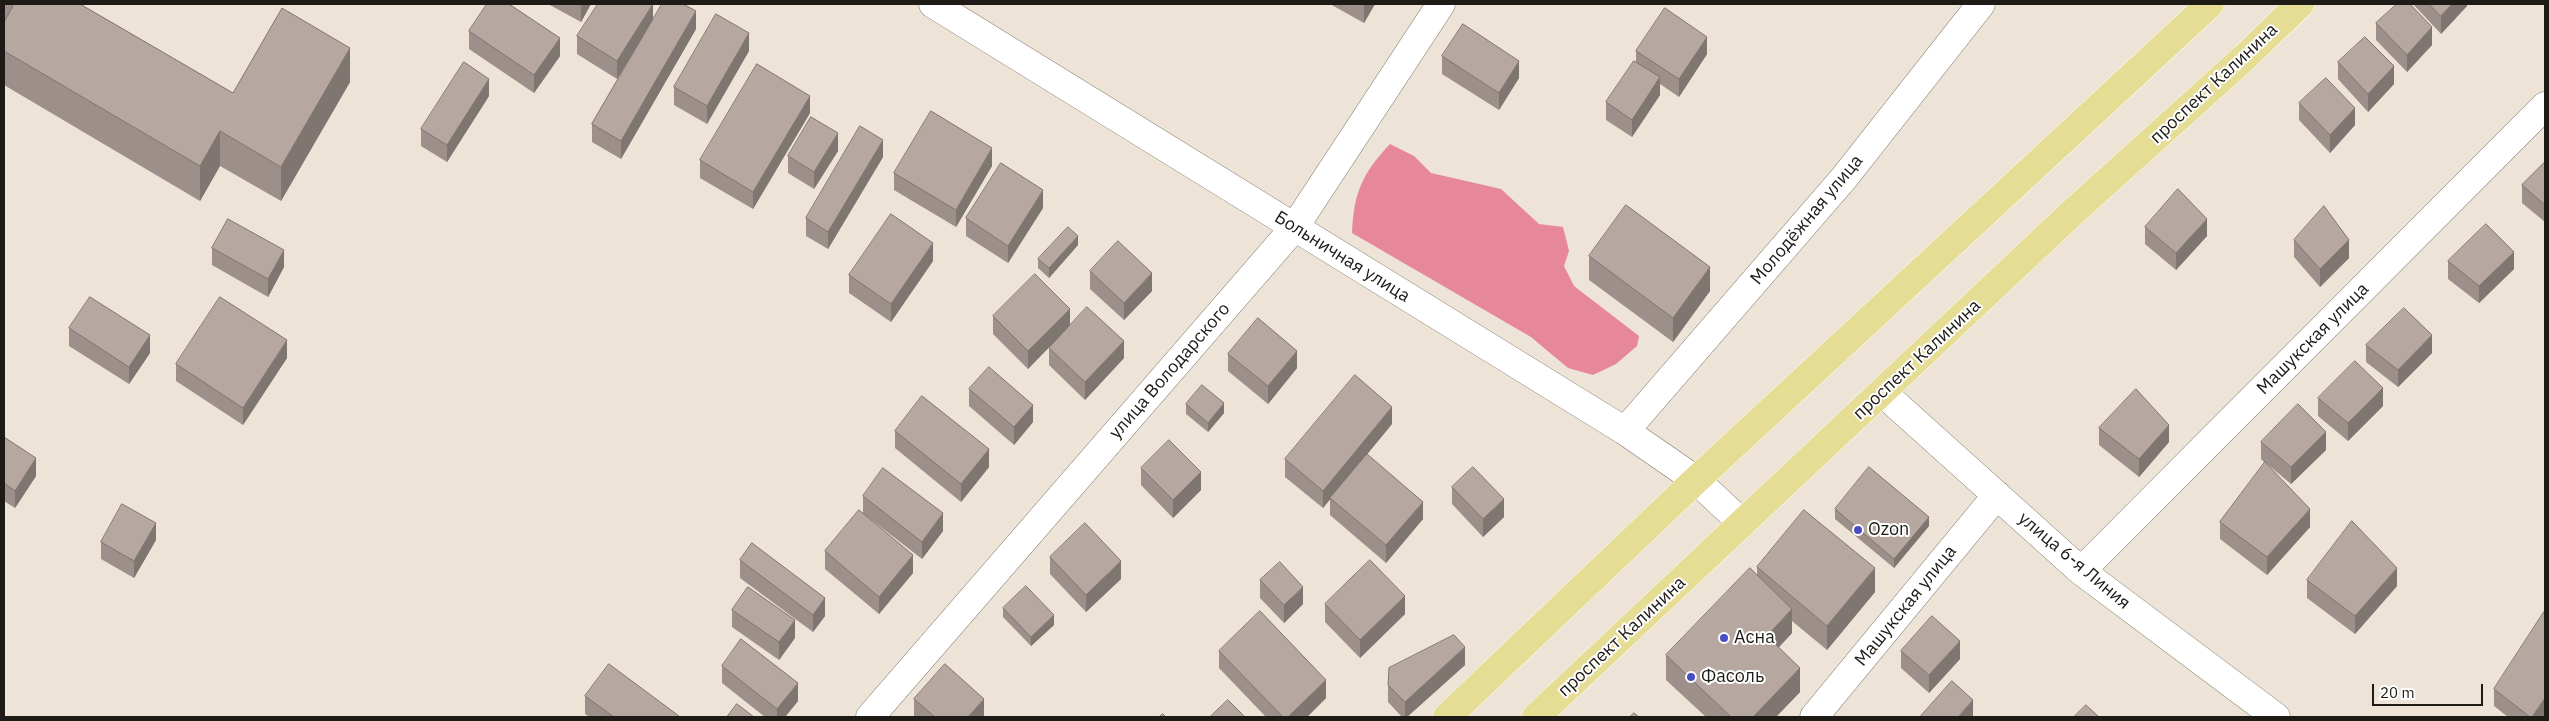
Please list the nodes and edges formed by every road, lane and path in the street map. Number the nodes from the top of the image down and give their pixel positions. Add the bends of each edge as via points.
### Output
1 (933, 4) edge
2 (1441, 4) edge
3 (1982, 4) edge
4 (2210, 4) edge
5 (2300, 4) edge
6 (2545, 106) edge
7 (1294, 228) junction
8 (1883, 393) junction
9 (1625, 431) junction
10 (1696, 480) junction
11 (1997, 495) junction
12 (1742, 523) junction
13 (2081, 571) junction
14 (870, 717) edge
15 (1447, 717) edge
16 (1536, 717) edge
17 (1814, 717) edge
18 (2276, 717) edge

1 - 7 street, Больничная улица
2 - 7 street, улица Володарского
3 - 9 street, Молодёжная улица via 1844,178
4 - 10 main road
5 - 8 main road, проспект Калинина
6 - 13 street, Машукская улица
7 - 9 street, Больничная улица
7 - 14 street, улица Володарского
8 - 11 street, улица 6-я Линия
8 - 12 main road, проспект Калинина
9 - 10 street, Больничная улица
10 - 12 street, Больничная улица
10 - 15 main road
11 - 13 street, улица 6-я Линия
11 - 17 street, Машукская улица
12 - 16 main road, проспект Калинина
13 - 18 street, улица 6-я Линия

